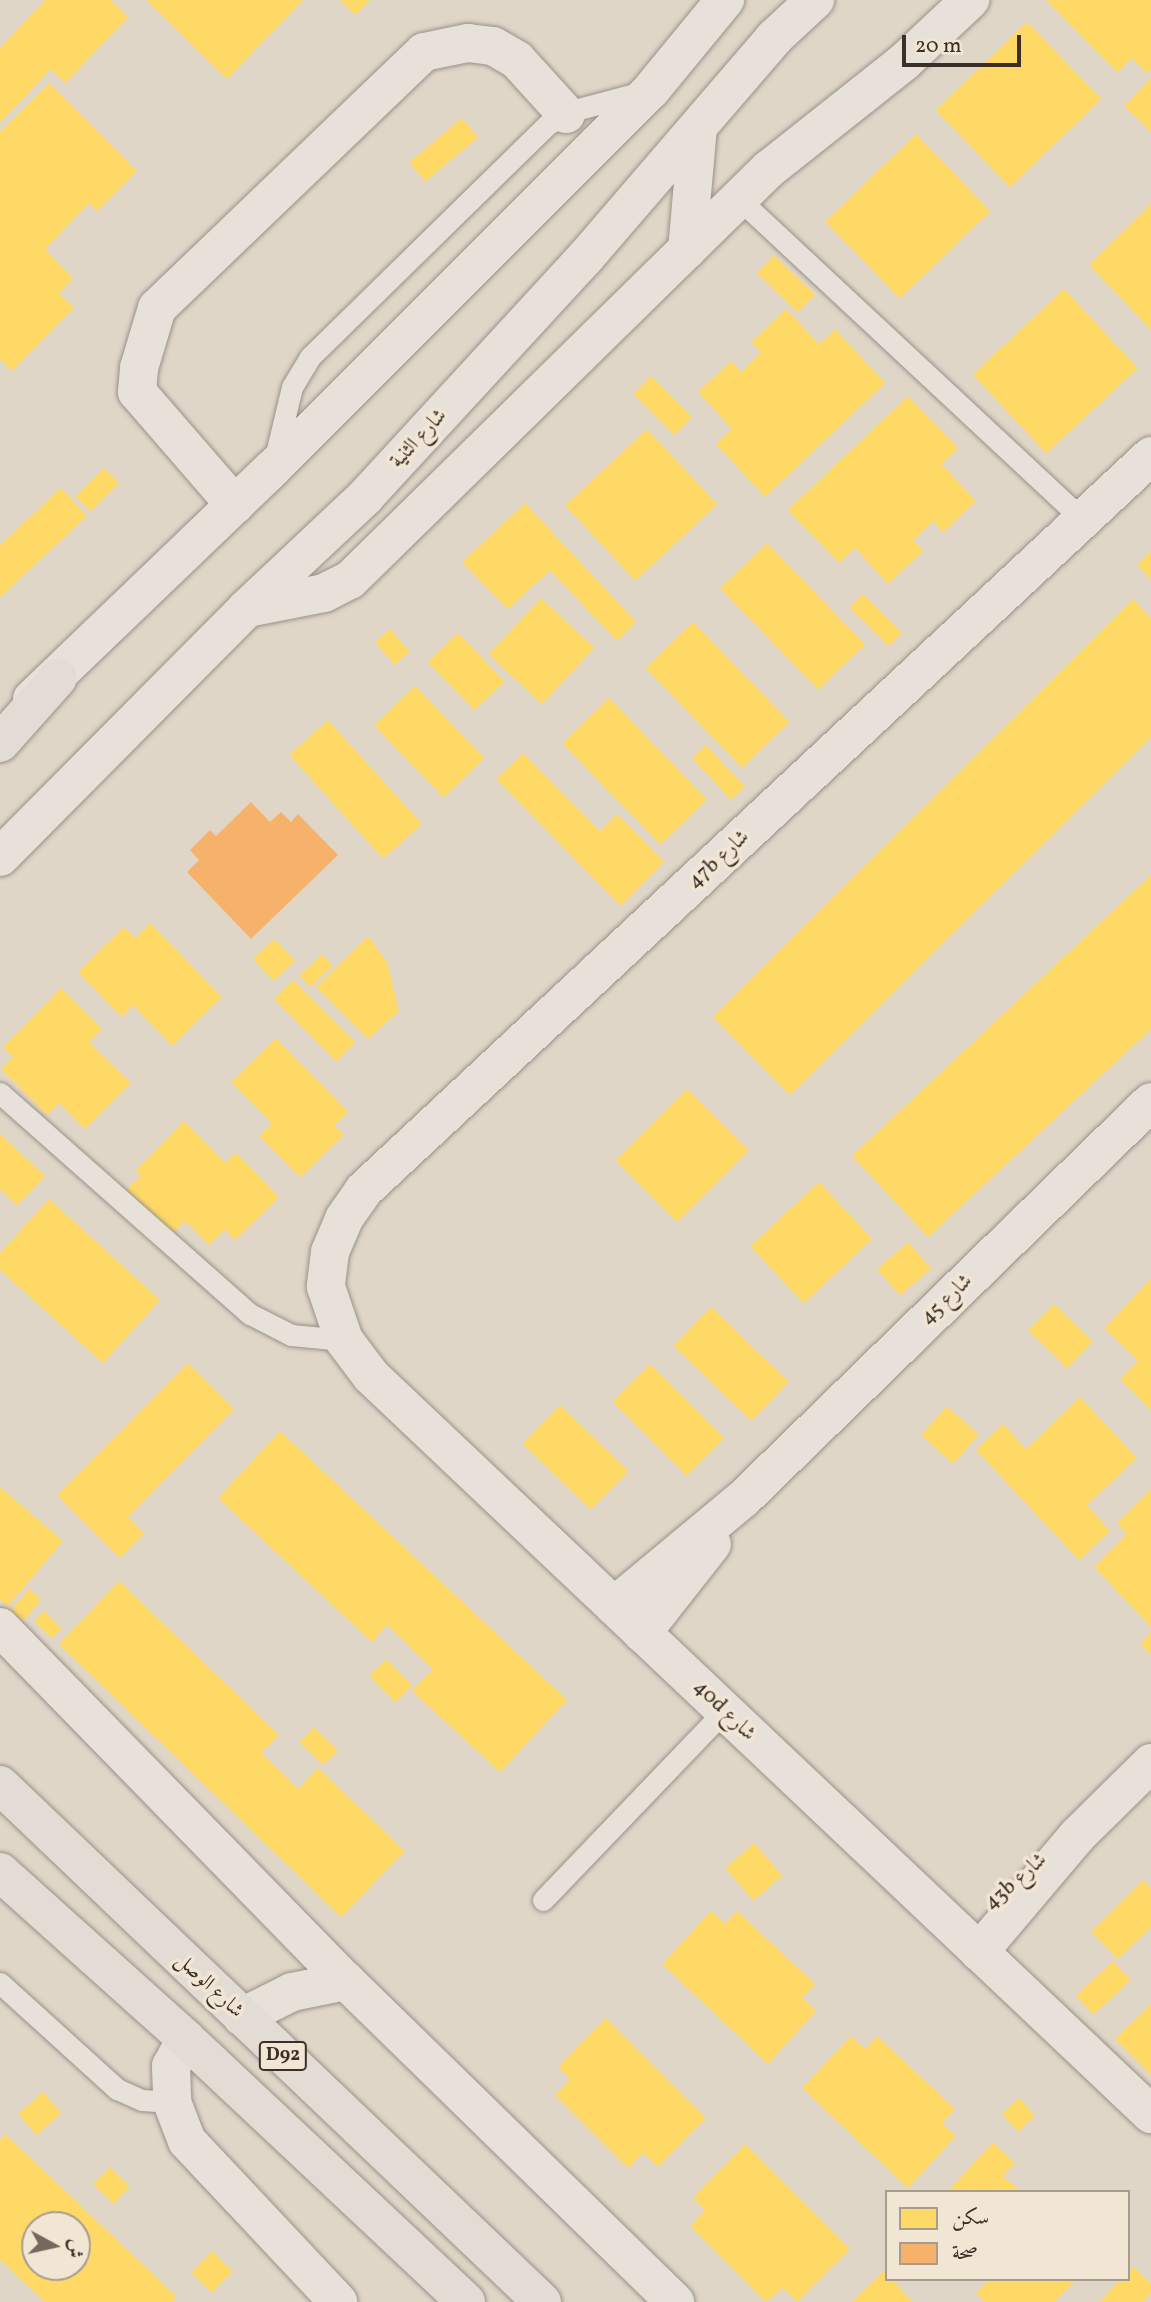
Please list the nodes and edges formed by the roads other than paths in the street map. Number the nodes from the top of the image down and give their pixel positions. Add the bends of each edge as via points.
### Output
1 (725, 0) edge
2 (815, 0) edge
3 (970, 0) edge
4 (651, 90) junction
5 (566, 114) junction
6 (698, 127) junction
7 (739, 199) junction
8 (687, 250) junction
9 (1151, 456) edge
10 (273, 468) junction
11 (235, 505) junction
12 (1084, 521) junction
13 (247, 608) junction
14 (58, 678) junction
15 (0, 724) edge
16 (0, 743) edge
17 (0, 857) edge
18 (0, 1093) edge
19 (1151, 1102) edge
20 (326, 1287) joint
21 (344, 1340) junction
22 (743, 1499) junction
23 (614, 1606) junction
24 (0, 1627) edge
25 (642, 1633) junction
26 (724, 1711) junction
27 (1151, 1763) edge
28 (8, 1796) edge
29 (0, 1872) edge
30 (542, 1900) dead end
31 (969, 1943) junction
32 (346, 1981) junction
33 (0, 1983) edge
34 (242, 2017) junction
35 (186, 2039) junction
36 (172, 2102) junction
37 (1151, 2114) edge
38 (338, 2302) edge
39 (466, 2302) edge
40 (542, 2302) edge
41 (675, 2302) edge

1 - 4 street
2 - 6 street, شارع الثنية via 774,38
3 - 7 street via 904,62 803,139
4 - 5 lane
4 - 10 street
5 - 10 lane via 548,124 310,357 286,404
5 - 11 street via 517,60 493,46 468,43 424,52 157,308 137,392
6 - 8 street
6 - 13 street, شارع الثنية via 585,258 365,497
7 - 8 street
7 - 12 lane
8 - 13 street via 350,580 324,593
9 - 12 street, 47b شارع
10 - 11 street
11 - 14 street
12 - 20 street, 47b شارع via 364,1190 344,1219 330,1252
13 - 17 street, شارع الثنية
14 - 15 street
14 - 16 main road
18 - 21 lane via 250,1314 291,1335
19 - 22 street, شارع 45
20 - 21 street, 40d شارع
21 - 23 street, 40d شارع via 371,1376
22 - 23 street, شارع 45
22 - 25 street, شارع 45
23 - 25 street, 40d شارع
24 - 32 street
25 - 26 street, 40d شارع
26 - 30 lane
26 - 31 street, 40d شارع
27 - 31 street, 43b شارع
28 - 34 main road, شارع الوصل / D92
29 - 35 main road, D92
31 - 37 street, 40d شارع
32 - 34 street via 292,1992
32 - 41 street
33 - 36 lane via 117,2090 142,2100
34 - 40 main road, شارع الوصل / D92
35 - 36 street via 171,2066
35 - 39 main road, D92
36 - 38 street via 199,2158

